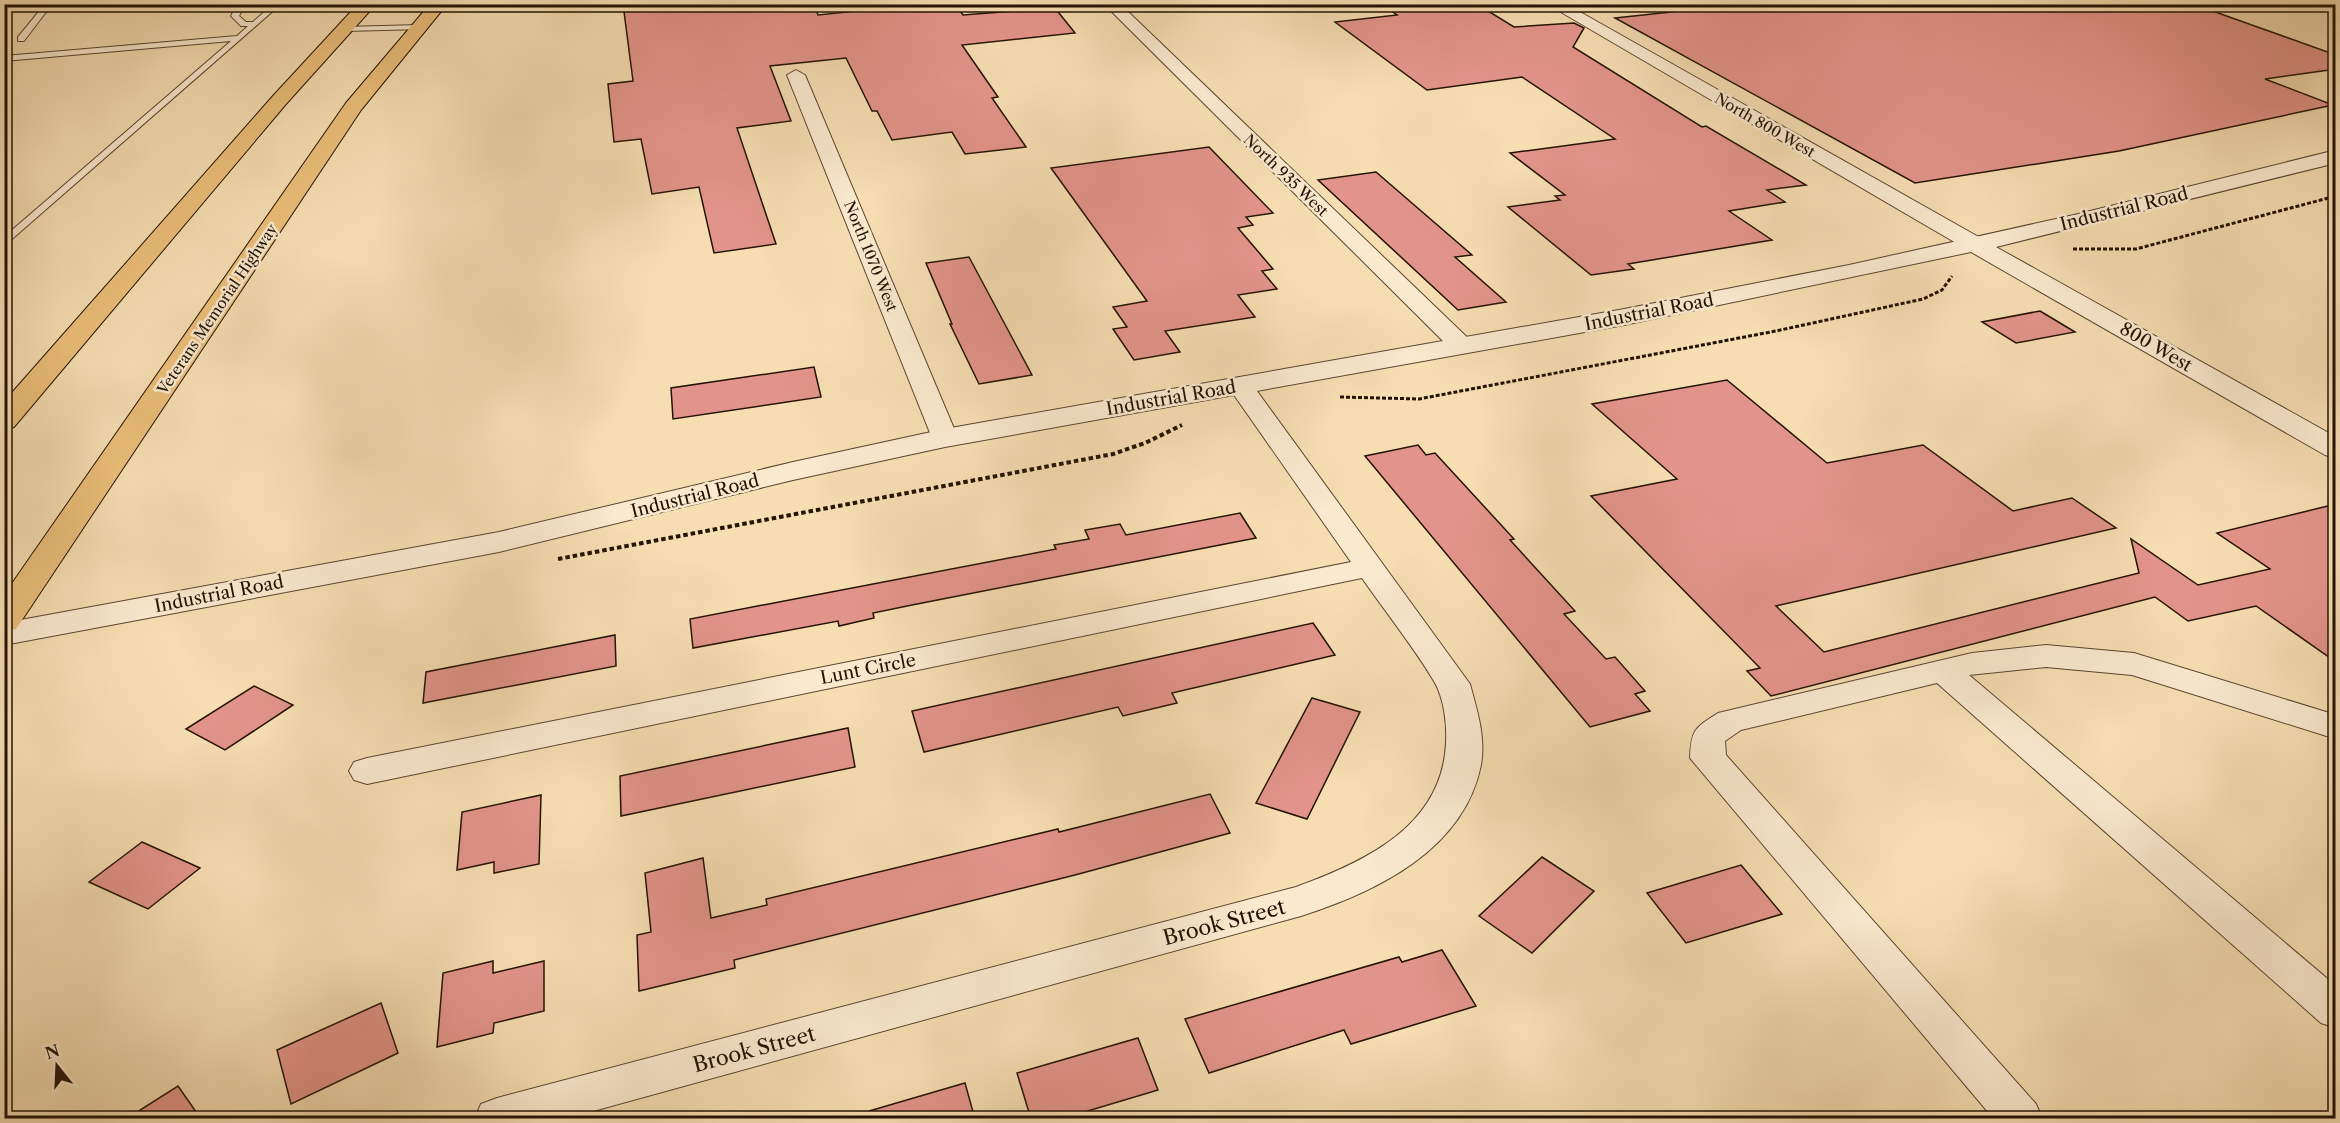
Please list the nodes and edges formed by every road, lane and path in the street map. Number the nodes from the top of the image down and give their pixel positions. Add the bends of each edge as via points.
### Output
1 (49, 4) edge
2 (241, 4) edge
3 (278, 4) edge
4 (368, 4) edge
5 (439, 4) edge
6 (1111, 4) edge
7 (1554, 4) edge
8 (254, 24) junction
9 (420, 27) junction
10 (344, 29) junction
11 (238, 38) junction
12 (21, 39) dead end
13 (4, 59) edge
14 (796, 75) dead end
15 (2336, 156) edge
16 (2336, 196) edge
17 (4, 243) edge
18 (1976, 244) junction
19 (2071, 249) dead end
20 (1956, 274) dead end
21 (1462, 346) junction
22 (1240, 385) junction
23 (1331, 397) dead end
24 (4, 421) edge
25 (1191, 422) dead end
26 (945, 438) junction
27 (2336, 449) edge
28 (556, 560) dead end
29 (1370, 567) junction
30 (4, 621) edge
31 (4, 634) edge
32 (1943, 671) junction
33 (2336, 727) edge
34 (367, 771) dead end
35 (2336, 1011) edge
36 (498, 1119) edge
37 (2020, 1119) edge

1 - 12 lane
2 - 8 lane via 235,16 244,24
3 - 8 lane
4 - 10 highway
5 - 9 highway, Veterans Memorial Highway
6 - 21 street, North 935 West
7 - 18 street, North 800 West
8 - 11 lane
9 - 10 lane
9 - 30 highway, Veterans Memorial Highway via 353,107
10 - 24 highway via 271,107
11 - 13 lane
11 - 17 lane
14 - 26 street, North 1070 West
15 - 18 street, Industrial Road
16 - 19 path via 2136,249
18 - 21 street, Industrial Road via 1751,292
18 - 27 street, 800 West
20 - 23 path via 1942,290 1923,299 1695,347 1419,399
21 - 22 street, Industrial Road
22 - 26 street, Industrial Road
22 - 29 street, Brook Street
25 - 28 path via 1113,454
26 - 31 street, Industrial Road via 499,542
29 - 34 street, Lunt Circle
29 - 36 street, Brook Street via 1453,684 1466,734 1465,761 1446,806 1409,848 1379,870 1301,900
32 - 33 street via 2046,656 2134,664
32 - 35 street
32 - 37 street via 1730,721 1708,736 1708,758

